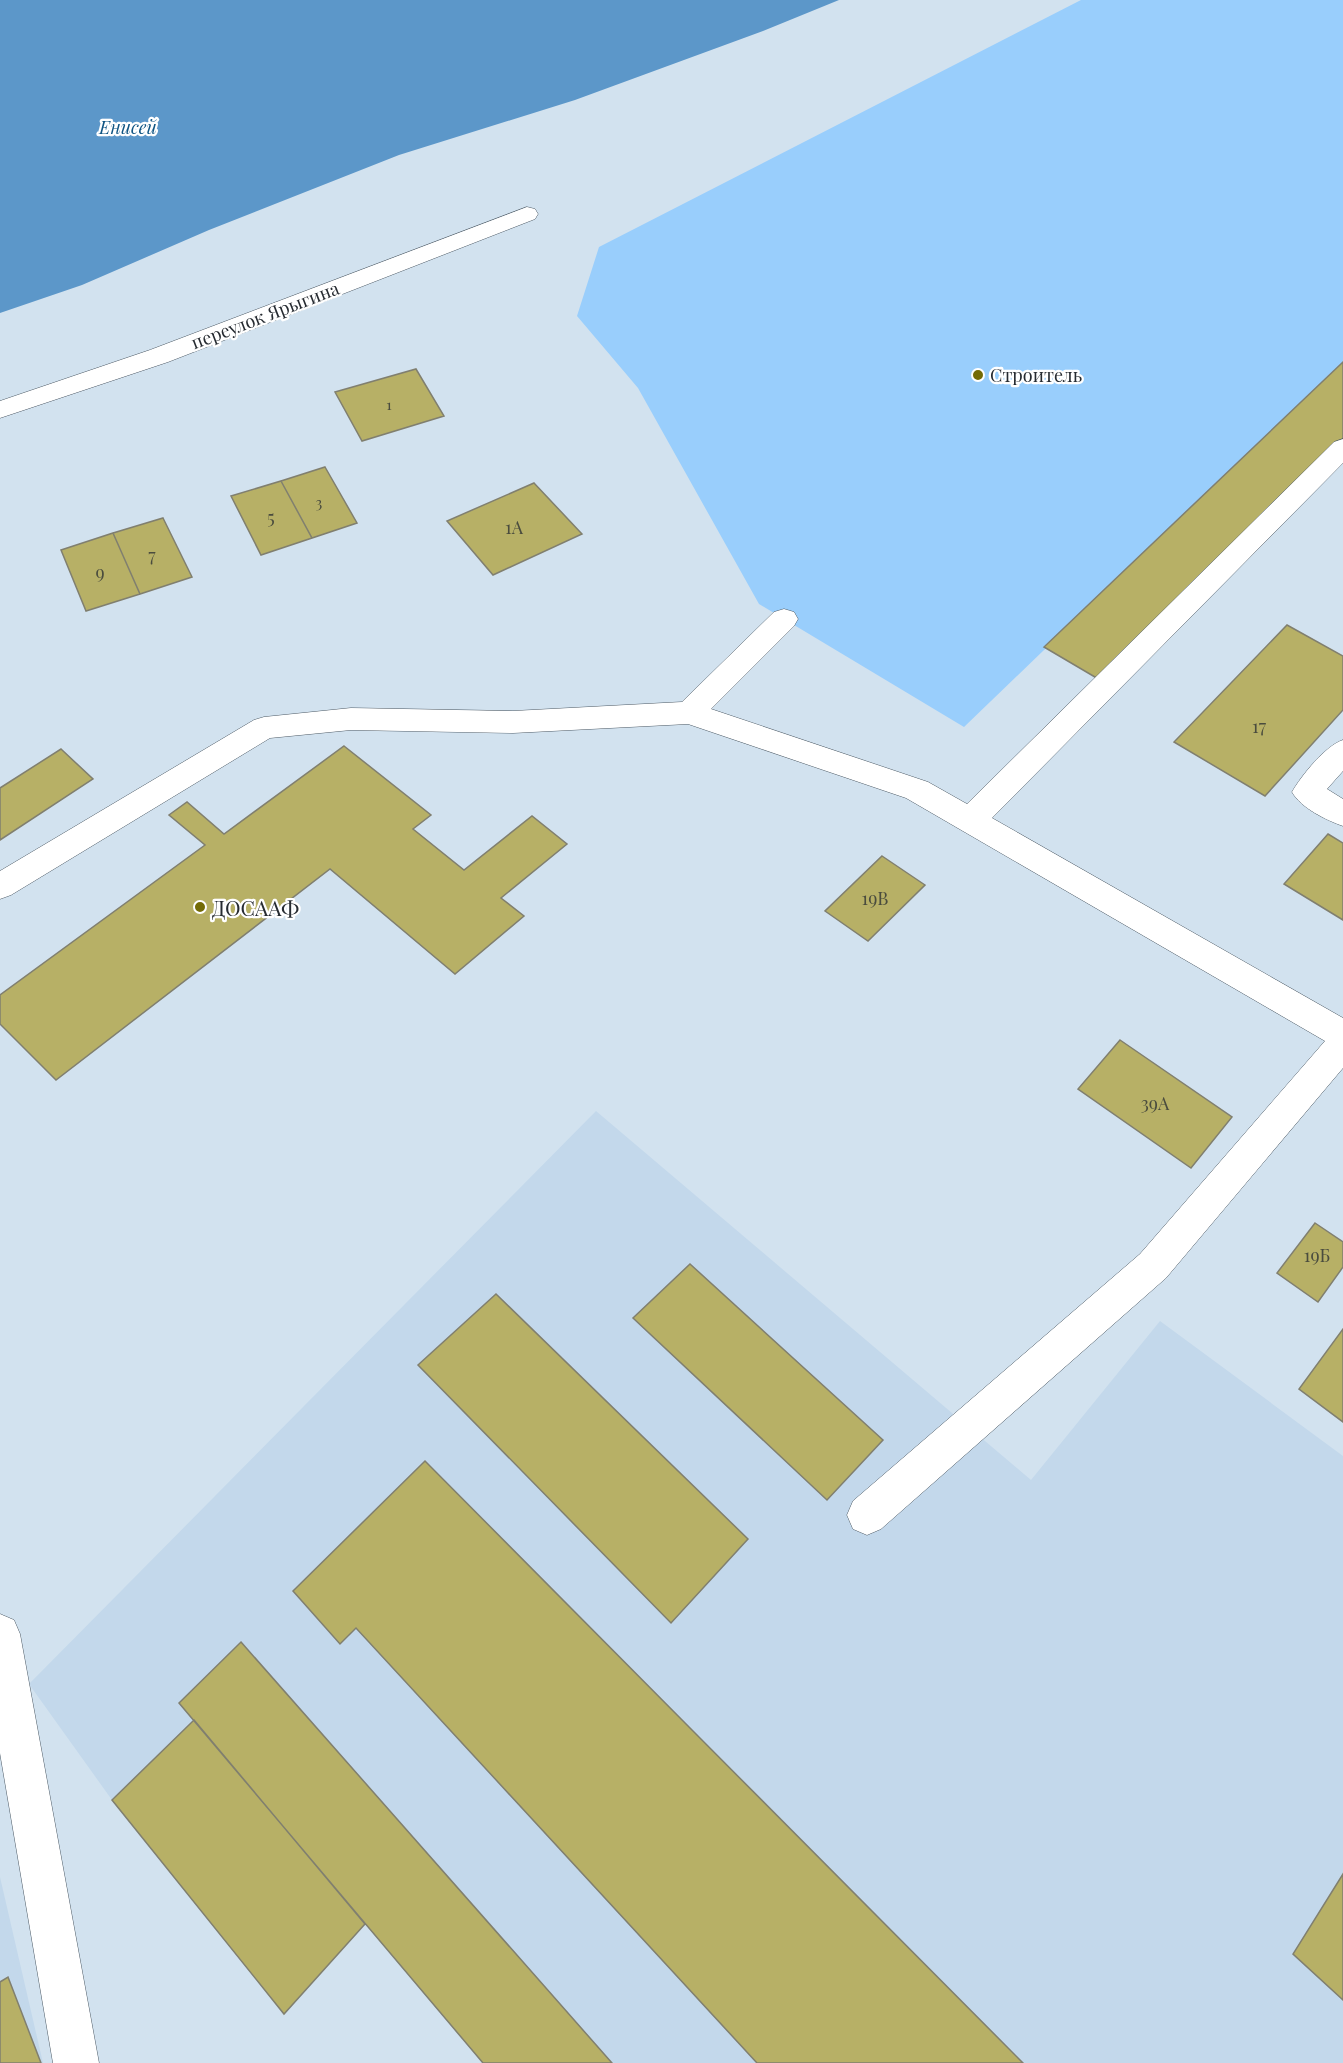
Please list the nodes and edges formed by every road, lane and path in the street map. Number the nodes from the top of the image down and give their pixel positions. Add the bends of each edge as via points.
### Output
1 (527, 214) dead end
2 (0, 410) edge
3 (1343, 448) edge
4 (784, 619) dead end
5 (689, 713) junction
6 (1343, 751) edge
7 (1343, 814) edge
8 (970, 821) junction
9 (0, 886) edge
10 (1343, 1035) edge
11 (1343, 1044) edge
12 (867, 1515) dead end
13 (0, 1634) edge
14 (76, 2063) edge

1 - 2 street, переулок Ярыгина via 159,356
3 - 8 street
4 - 5 street
5 - 8 street via 917,790
5 - 9 street via 513,722 351,719 264,728
6 - 7 street via 1307,792
8 - 10 street
11 - 12 street via 1153,1266
13 - 14 street

